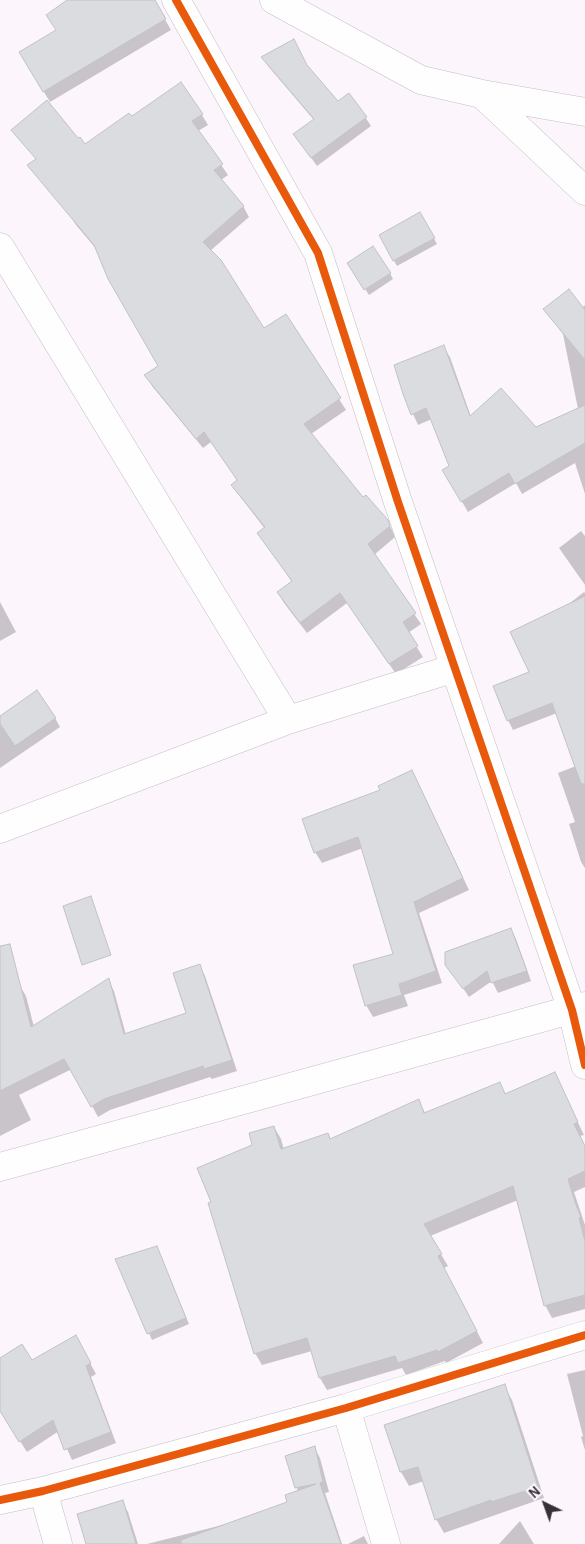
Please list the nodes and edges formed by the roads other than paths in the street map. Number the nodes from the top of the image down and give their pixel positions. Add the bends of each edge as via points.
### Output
1 (176, 0) edge
2 (274, 0) edge
3 (482, 94) junction
4 (585, 112) edge
5 (585, 190) edge
6 (0, 247) edge
7 (455, 668) junction
8 (288, 720) junction
9 (0, 829) edge
10 (578, 1008) edge
11 (585, 1064) edge
12 (0, 1167) edge
13 (585, 1335) edge
14 (346, 1408) junction
15 (43, 1491) junction
16 (0, 1500) edge
17 (58, 1544) edge
18 (386, 1544) edge

1 - 7 street via 318,253
2 - 3 street via 420,80
3 - 4 street
3 - 5 street
6 - 8 street
7 - 8 street
7 - 10 street
8 - 9 street
10 - 11 street
10 - 12 street
13 - 14 street
14 - 15 street
14 - 18 street
15 - 16 street
15 - 17 street

